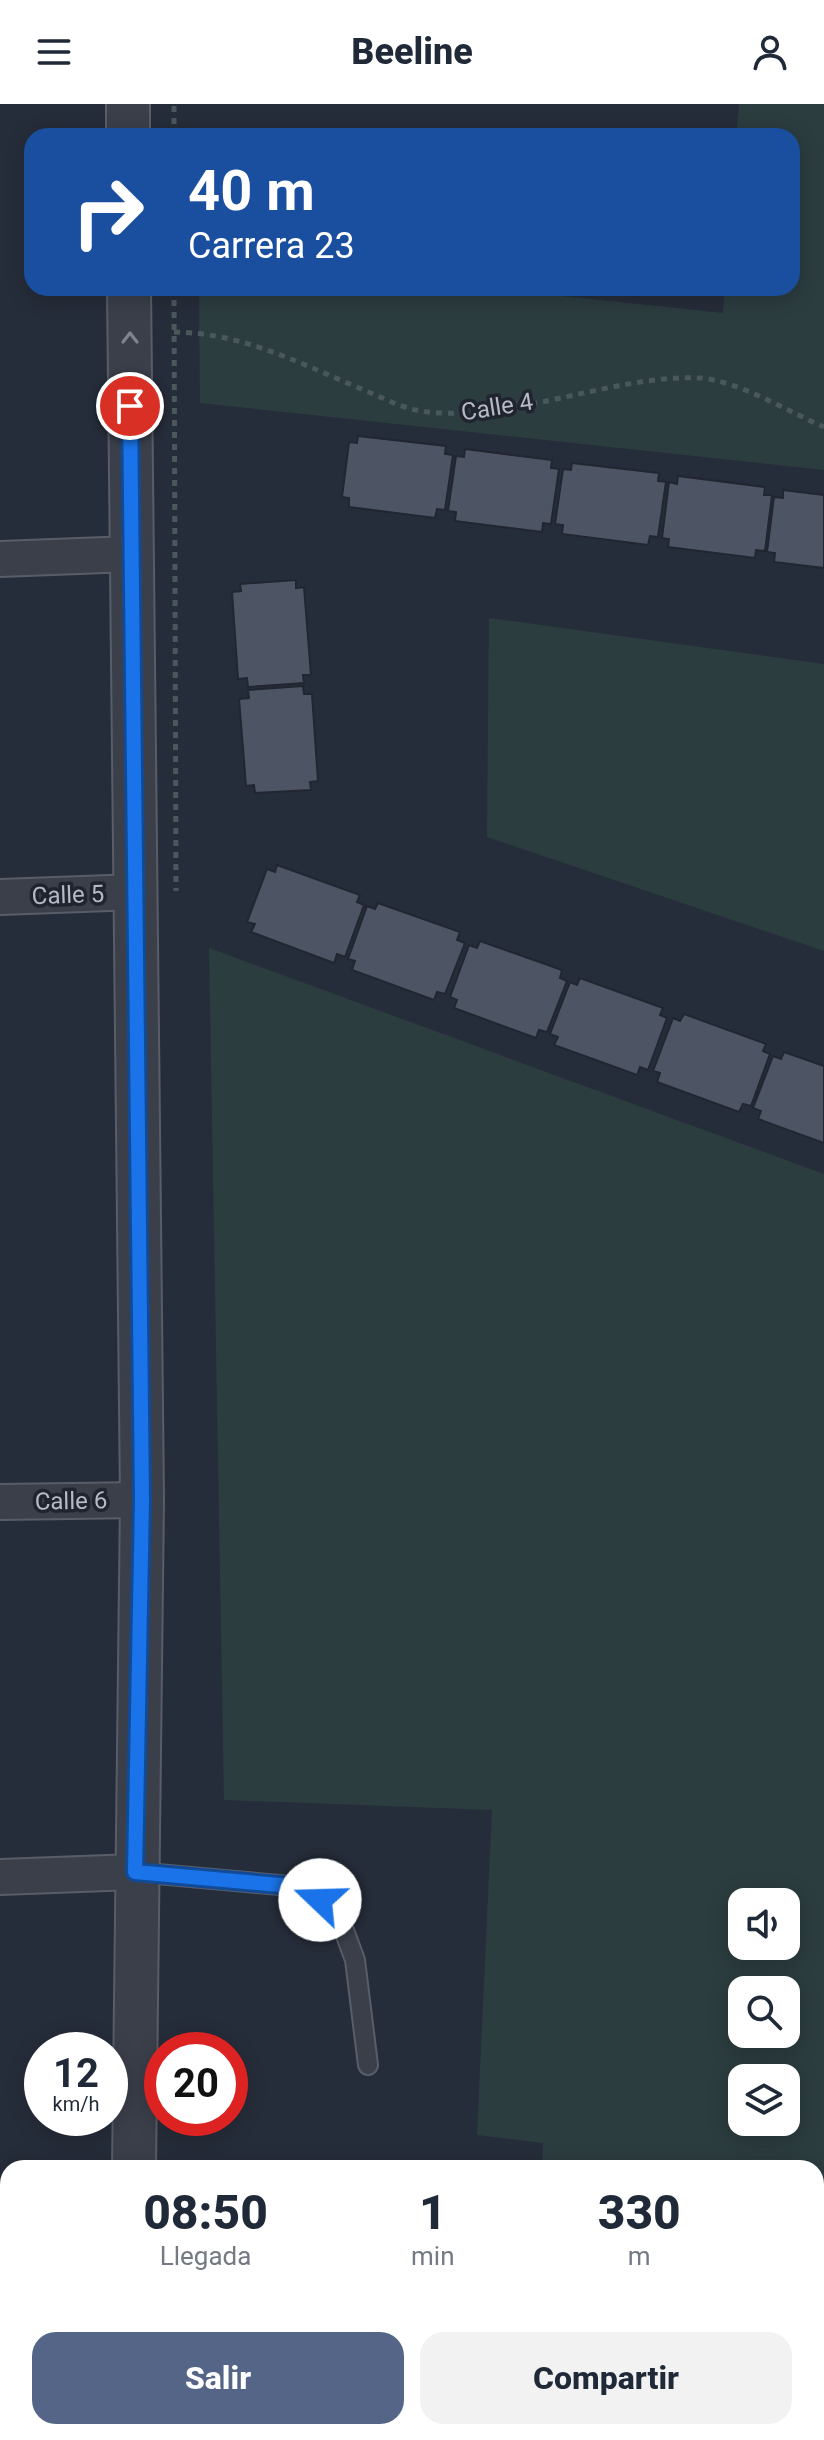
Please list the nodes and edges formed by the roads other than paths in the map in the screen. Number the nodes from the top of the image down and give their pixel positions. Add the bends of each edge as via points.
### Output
1 (128, 104) edge
2 (128, 128) edge
3 (129, 296) edge
4 (131, 554) junction
5 (0, 559) edge
6 (156, 896) junction
7 (0, 897) edge
8 (142, 1500) junction
9 (0, 1502) edge
10 (135, 1872) junction
11 (0, 1877) edge
12 (368, 2065) dead end
13 (134, 2160) edge

1 - 2 street
4 -> 3 street
4 - 5 street
4 - 6 street
6 - 7 street, Calle 5
6 - 8 street
8 - 9 street, Calle 6
8 - 10 street
10 - 11 street
10 - 12 lane via 291,1886 320,1900 342,1925 355,1960
10 - 13 street

